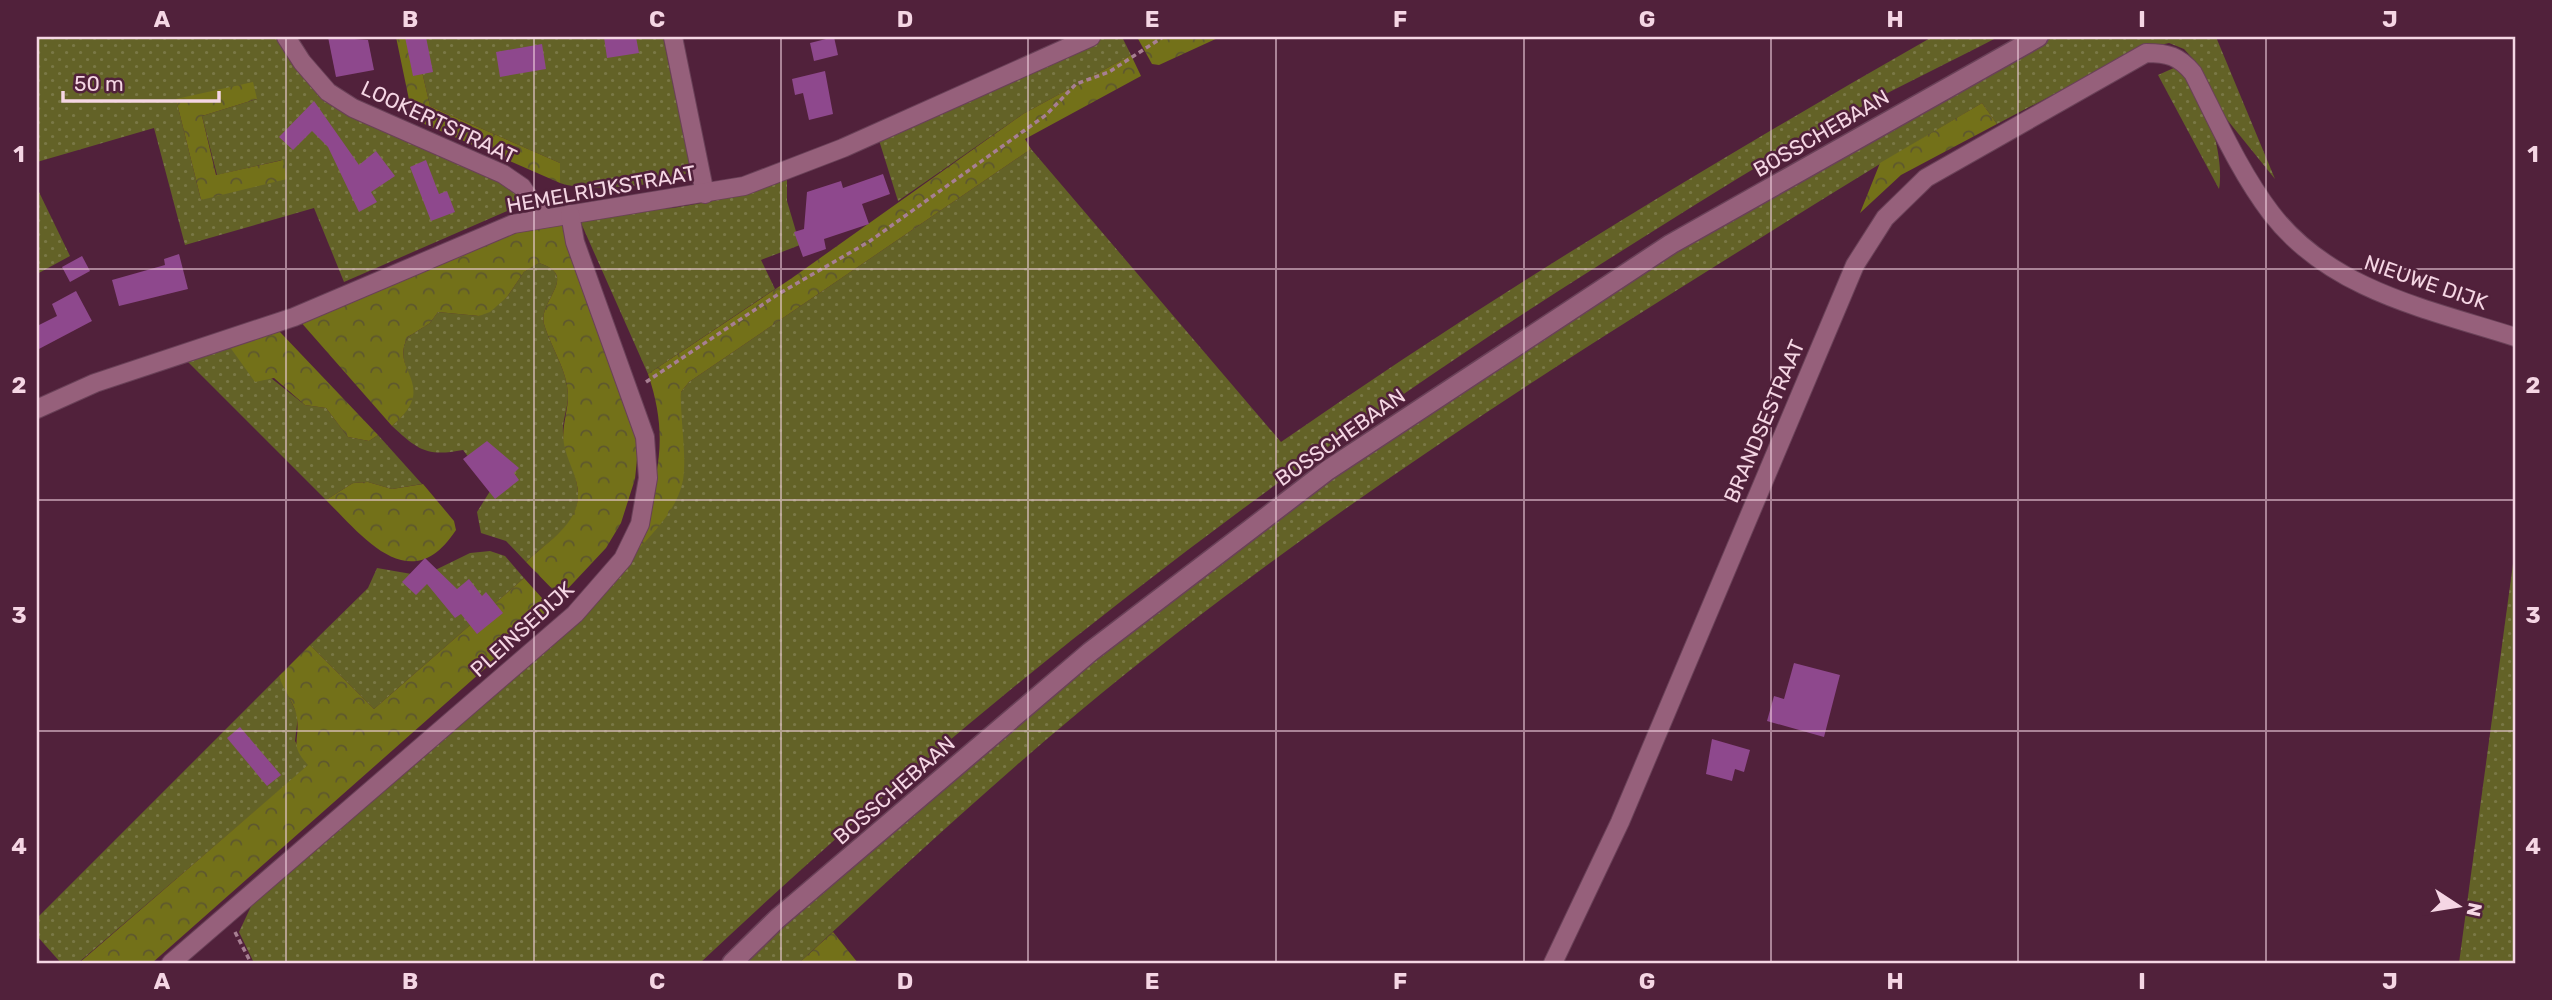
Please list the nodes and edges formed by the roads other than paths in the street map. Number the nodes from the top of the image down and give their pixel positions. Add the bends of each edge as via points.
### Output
1 (286, 37) edge
2 (673, 37) edge
3 (1091, 37) edge
4 (2038, 37) edge
5 (2182, 60) joint
6 (705, 194) junction
7 (570, 214) junction
8 (543, 218) junction
9 (2515, 337) edge
10 (37, 409) edge
11 (171, 963) edge
12 (732, 963) edge
13 (1553, 963) edge

1 - 8 street, LOOKERTSTRAAT via 328,92 353,108 503,174 522,187
2 - 6 street
3 - 6 street, HEMELRIJKSTRAAT via 843,148 744,186
4 - 12 main road, BOSSCHEBAAN via 1671,244 1328,470 1090,652
5 - 9 street, NIEUWE DIJK via 2249,180 2272,214 2306,250 2347,278 2388,297
5 - 13 street, BRANDSESTRAAT via 2166,53 2146,53 1926,178 1885,218 1855,265 1620,822
6 - 7 street, HEMELRIJKSTRAAT
7 - 8 street, HEMELRIJKSTRAAT
7 - 11 street, PLEINSEDIJK via 575,242 645,437 648,478 640,524 623,559 575,614
8 - 10 street, HEMELRIJKSTRAAT via 513,224 294,317 95,383

